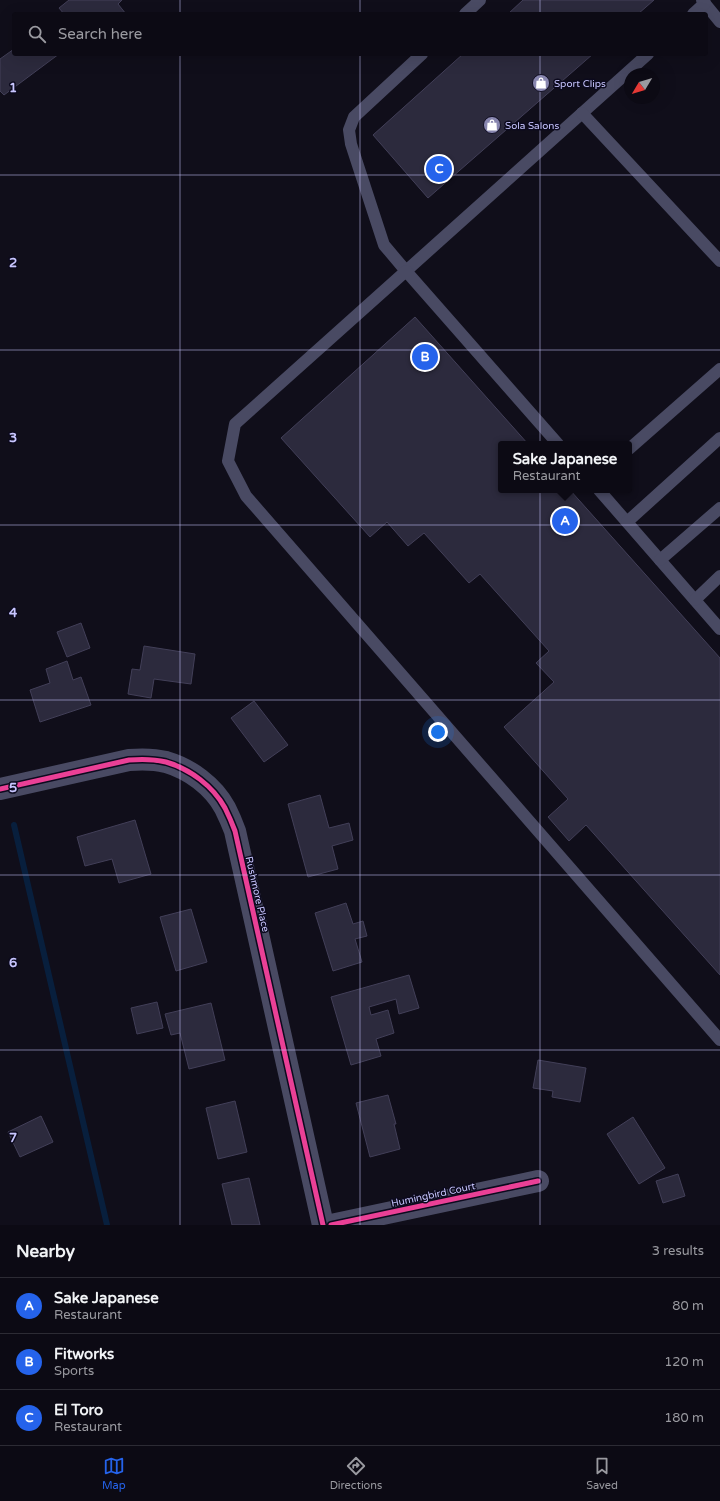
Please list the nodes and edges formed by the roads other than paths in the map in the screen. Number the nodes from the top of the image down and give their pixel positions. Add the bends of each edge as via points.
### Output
1 (480, 0) edge
2 (703, 2) edge
3 (467, 12) edge
4 (695, 12) edge
5 (720, 22) edge
6 (420, 56) edge
7 (646, 56) edge
8 (582, 113) junction
9 (720, 261) edge
10 (406, 271) junction
11 (720, 369) edge
12 (720, 438) edge
13 (555, 441) edge
14 (632, 446) edge
15 (602, 493) edge
16 (720, 508) edge
17 (627, 522) junction
18 (660, 560) junction
19 (720, 576) edge
20 (695, 600) junction
21 (720, 629) edge
22 (0, 788) edge
23 (720, 1040) edge
24 (538, 1181) dead end
25 (323, 1225) edge
26 (331, 1225) edge

1 - 3 lane
2 - 4 lane
2 - 5 lane
6 - 10 lane via 354,117 350,130 351,144 384,245
7 - 8 lane
8 - 9 lane
8 - 10 lane
10 - 13 lane
10 - 23 lane via 234,424 228,461 246,496
11 - 14 lane
12 - 17 lane
15 - 17 lane
16 - 18 lane
17 - 18 lane
18 - 20 lane
19 - 20 lane
20 - 21 lane
22 - 25 street, Rushmore Place via 129,760 147,759 182,768 198,777 220,800 235,831
24 - 26 street, Humingbird Court

